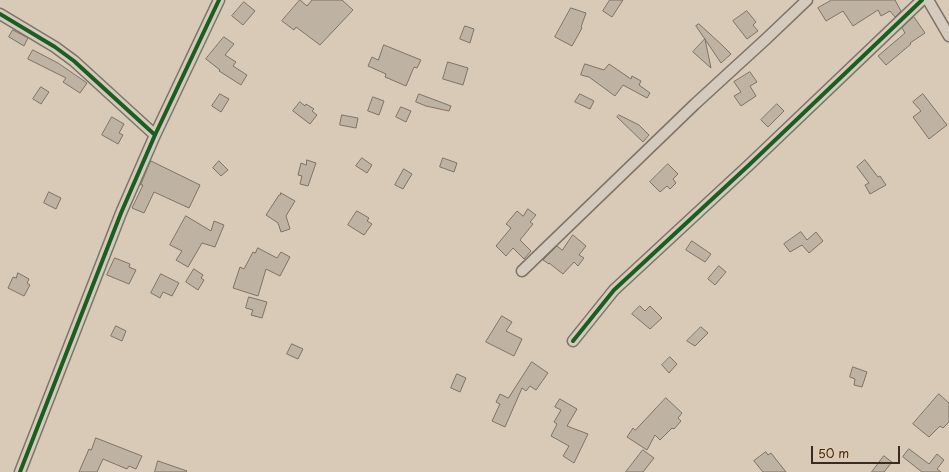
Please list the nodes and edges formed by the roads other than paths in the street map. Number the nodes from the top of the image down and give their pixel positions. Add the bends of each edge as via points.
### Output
1 (219, 0) edge
2 (806, 0) edge
3 (922, 0) edge
4 (928, 0) edge
5 (0, 14) edge
6 (949, 36) edge
7 (154, 136) junction
8 (522, 271) dead end
9 (573, 341) dead end
10 (20, 472) edge

1 - 7 street
2 - 8 street
3 - 9 street via 614,290
4 - 6 street
5 - 7 street via 74,61
7 - 10 street via 121,213

